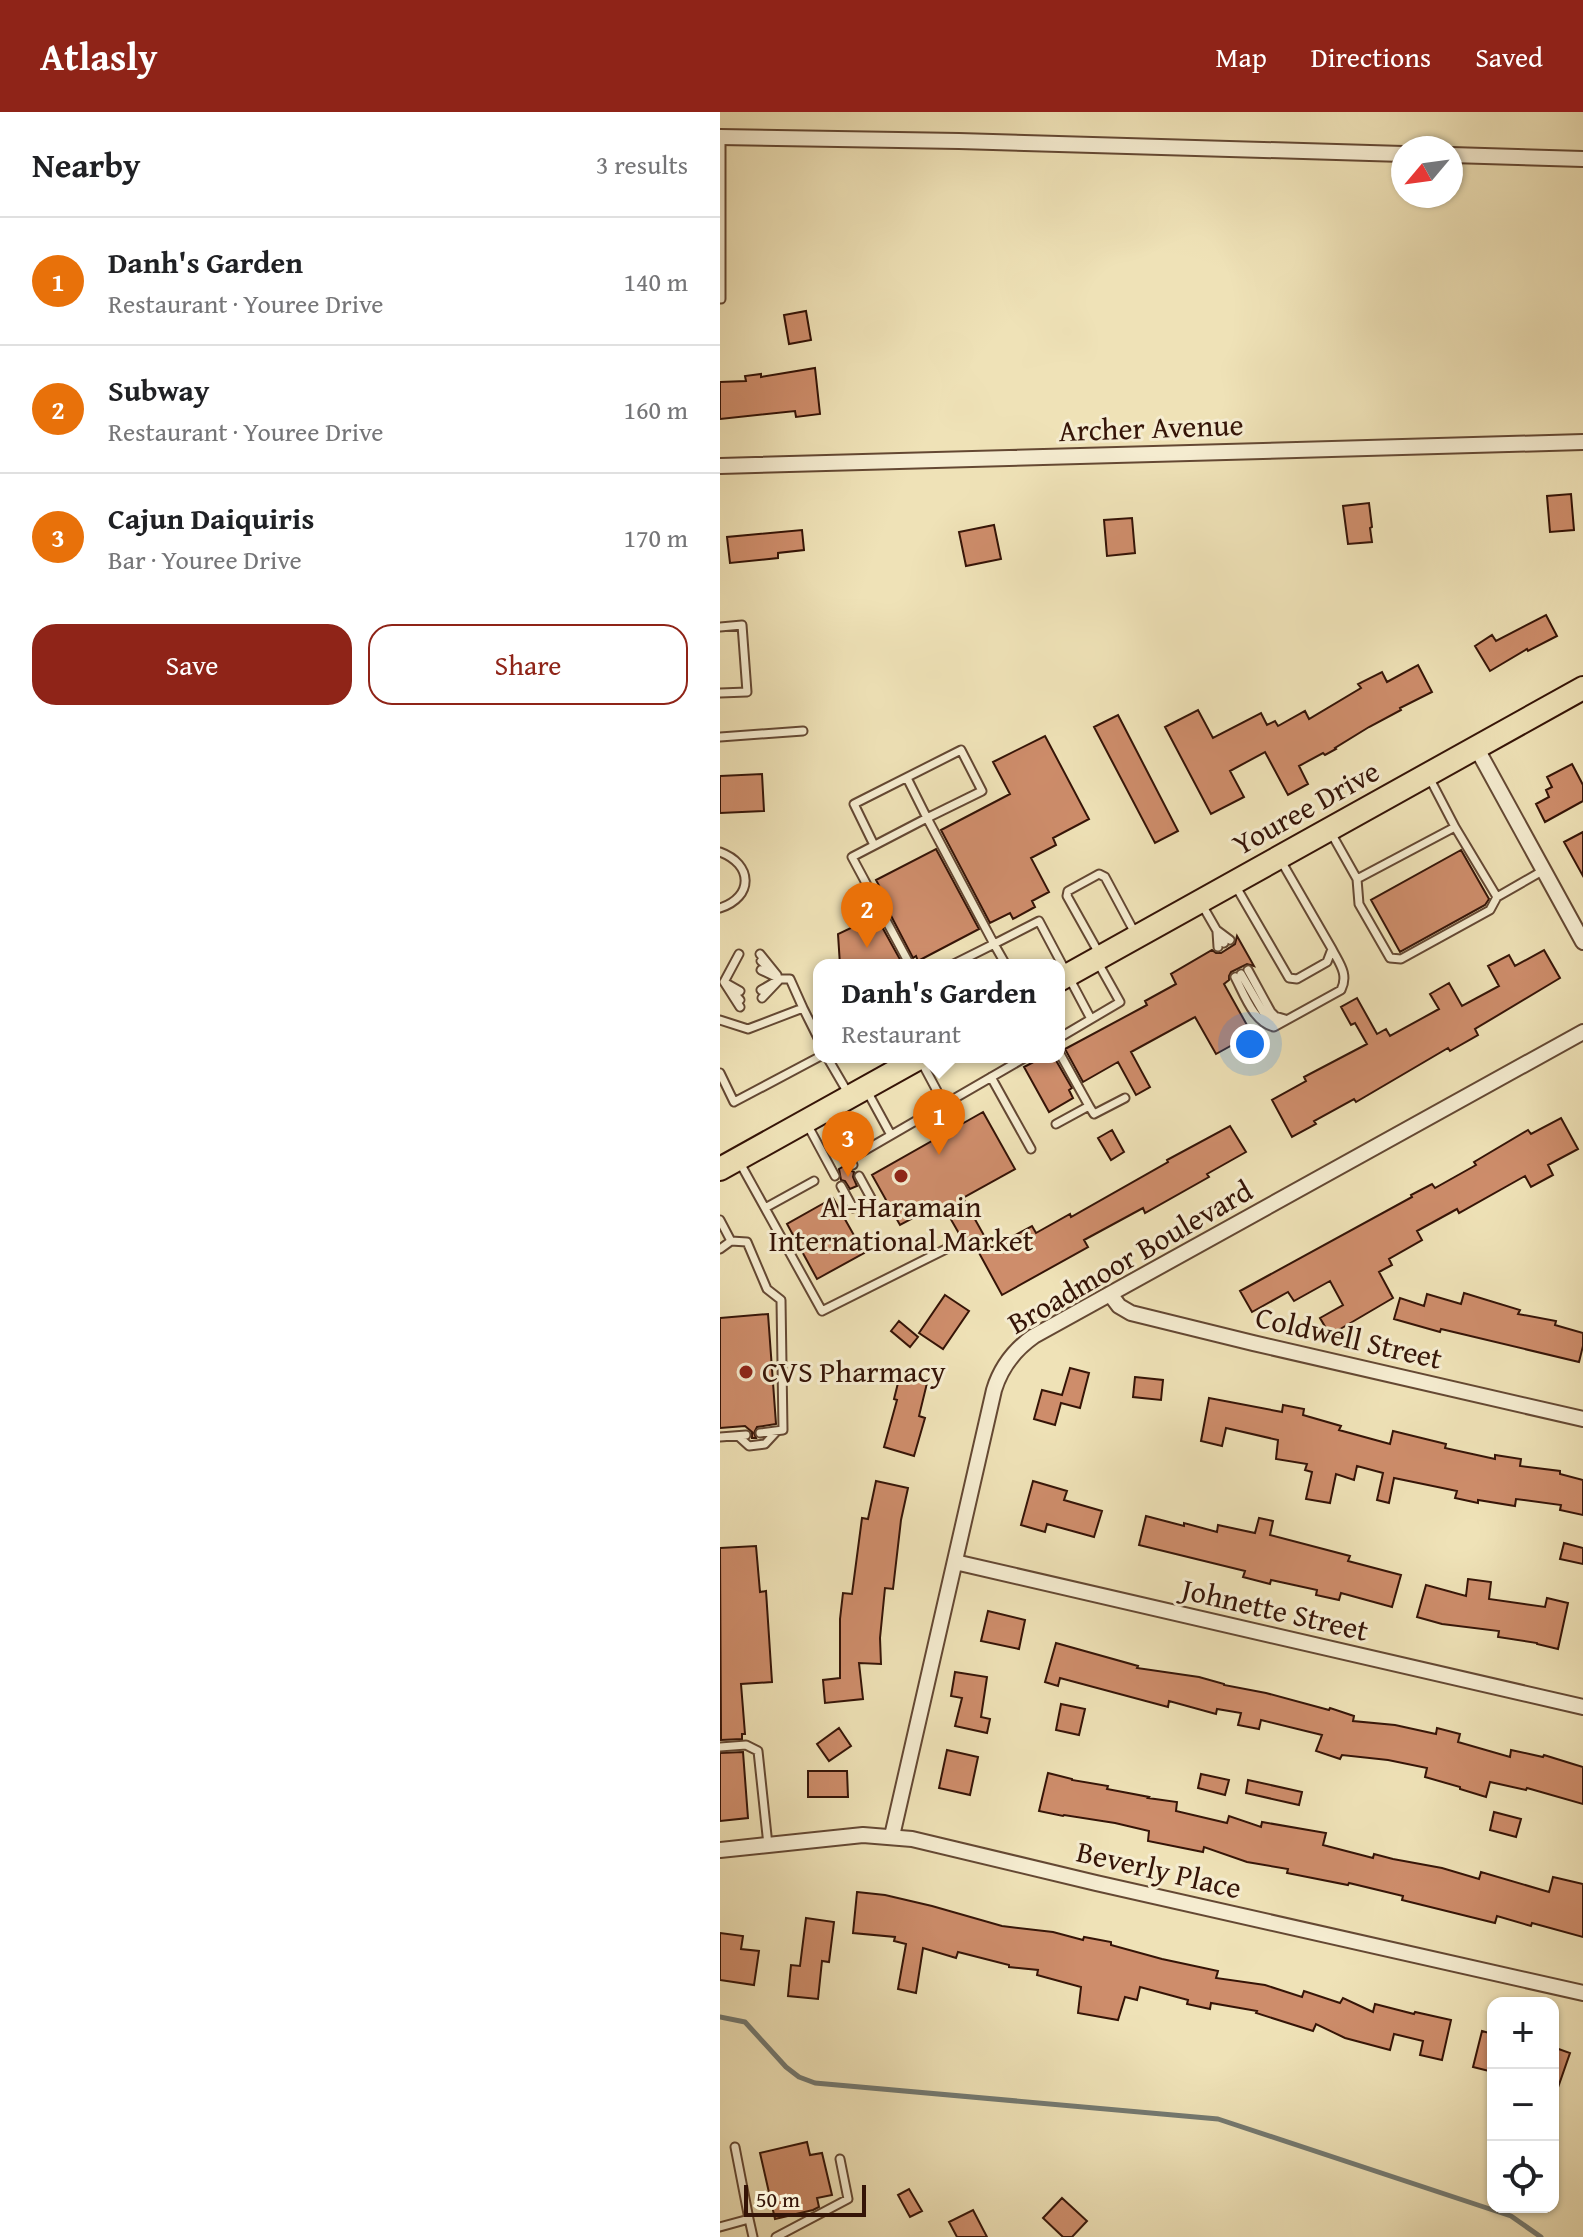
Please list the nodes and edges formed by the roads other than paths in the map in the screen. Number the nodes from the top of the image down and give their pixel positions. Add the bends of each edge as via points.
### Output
1 (720, 137) edge
2 (1391, 154) edge
3 (1463, 155) edge
4 (1583, 159) edge
5 (720, 189) edge
6 (720, 223) edge
7 (721, 299) edge
8 (1583, 442) edge
9 (720, 466) edge
10 (720, 627) edge
11 (1583, 688) edge
12 (720, 693) edge
13 (803, 731) dead end
14 (720, 737) edge
15 (1476, 747) junction
16 (1427, 774) junction
17 (907, 778) junction
18 (927, 818) junction
19 (1455, 827) junction
20 (1329, 829) junction
21 (874, 845) junction
22 (720, 852) edge
23 (1279, 857) junction
24 (1544, 870) junction
25 (1357, 879) junction
26 (1234, 883) junction
27 (1497, 897) junction
28 (1200, 901) junction
29 (720, 908) edge
30 (1217, 930) junction
31 (1137, 937) junction
32 (1583, 942) edge
33 (994, 944) junction
34 (1332, 949) junction
35 (739, 958) dead end
36 (1099, 958) junction
37 (907, 959) edge
38 (965, 959) edge
39 (1003, 959) edge
40 (1055, 959) edge
41 (739, 971) dead end
42 (1065, 977) edge
43 (780, 979) junction
44 (1065, 981) edge
45 (722, 982) edge
46 (803, 1008) junction
47 (1091, 1019) junction
48 (720, 1020) edge
49 (813, 1020) edge
50 (1287, 1020) junction
51 (1583, 1032) edge
52 (1065, 1034) edge
53 (813, 1060) edge
54 (832, 1063) edge
55 (909, 1063) edge
56 (923, 1063) edge
57 (1015, 1063) edge
58 (1065, 1063) edge
59 (720, 1073) edge
60 (991, 1077) junction
61 (858, 1092) junction
62 (1125, 1098) dead end
63 (944, 1104) junction
64 (1089, 1106) junction
65 (815, 1116) junction
66 (1056, 1124) dead end
67 (891, 1135) junction
68 (1031, 1149) dead end
69 (726, 1165) edge
70 (835, 1176) dead end
71 (859, 1176) dead end
72 (814, 1181) dead end
73 (841, 1186) dead end
74 (765, 1208) junction
75 (720, 1220) edge
76 (731, 1241) junction
77 (948, 1248) dead end
78 (720, 1249) edge
79 (1110, 1294) junction
80 (1583, 1419) edge
81 (777, 1431) junction
82 (760, 1433) dead end
83 (720, 1437) edge
84 (955, 1562) junction
85 (1583, 1707) edge
86 (720, 1747) edge
87 (892, 1836) junction
88 (768, 1845) junction
89 (720, 1850) edge
90 (1583, 1993) edge
91 (735, 2147) dead end
92 (840, 2159) dead end
93 (749, 2219) junction
94 (720, 2227) edge
95 (753, 2237) edge
96 (776, 2237) edge

1 - 2 street
1 - 5 lane
3 - 4 street
5 - 6 lane
6 - 7 lane
8 - 9 street, Archer Avenue
10 - 12 lane via 742,625 747,692
11 - 15 main road, Youree Drive
13 - 14 lane
15 - 16 main road, Youree Drive
15 - 24 street
16 - 19 lane
16 - 20 main road, Youree Drive
17 - 18 lane
17 - 18 lane via 961,750 982,791
17 - 21 lane via 854,804
18 - 21 lane
18 - 33 lane
19 - 25 lane
19 - 27 lane
20 - 23 main road, Youree Drive
20 - 25 lane
21 - 37 lane via 852,857
22 - 29 lane via 735,858 746,885 730,905
23 - 26 main road, Youree Drive
23 - 34 lane
24 - 27 lane
24 - 32 street
25 - 27 lane via 1359,904 1390,958 1401,959 1490,910
26 - 28 main road, Youree Drive
26 - 34 lane via 1289,978 1297,979 1327,962
28 - 30 lane
28 - 31 main road, Youree Drive
30 - 30 lane via 1224,943
31 - 36 main road, Youree Drive
31 - 36 lane via 1105,877 1099,874 1068,891
33 - 38 lane
33 - 39 lane
33 - 40 lane via 1039,921
34 - 50 lane via 1343,971 1341,990
35 - 45 lane
36 - 42 main road, Youree Drive
36 - 47 lane via 1120,1002
41 - 45 lane
43 - 43 lane via 761,962
43 - 43 lane via 762,998
43 - 46 lane via 790,979
44 - 47 lane
45 - 45 lane via 740,999
46 - 48 lane via 748,1029
46 - 49 lane
47 - 52 lane
50 - 50 lane via 1274,1027 1259,1020 1241,973 1271,1012
51 - 79 street, Broadmoor Boulevard
53 - 59 lane via 734,1102
54 - 61 lane
55 - 61 main road
56 - 63 lane
57 - 60 lane
58 - 64 lane
60 - 63 lane
60 - 68 lane
61 - 65 main road
61 - 67 lane
62 - 64 lane via 1094,1114
63 - 67 lane
64 - 66 lane
65 - 67 lane via 851,1162
65 - 69 main road
65 - 70 lane
69 - 74 lane
71 - 73 lane via 871,1198 853,1208
72 - 74 lane
74 - 77 lane via 822,1311
75 - 76 lane
76 - 78 lane
76 - 81 lane via 747,1242 767,1289 781,1300 783,1430
79 - 80 street, Coldwell Street via 1131,1313
79 - 84 street, Broadmoor Boulevard via 1022,1344 1002,1369
81 - 82 lane
81 - 83 lane via 765,1444 749,1446 742,1435
84 - 85 street, Johnette Street
84 - 87 street, Broadmoor Boulevard
86 - 88 lane via 746,1745 758,1751
87 - 88 street, Beverly Place
87 - 90 street, Beverly Place
88 - 89 street, Beverly Place
91 - 93 lane
92 - 96 lane via 848,2199
93 - 94 lane
93 - 95 lane

